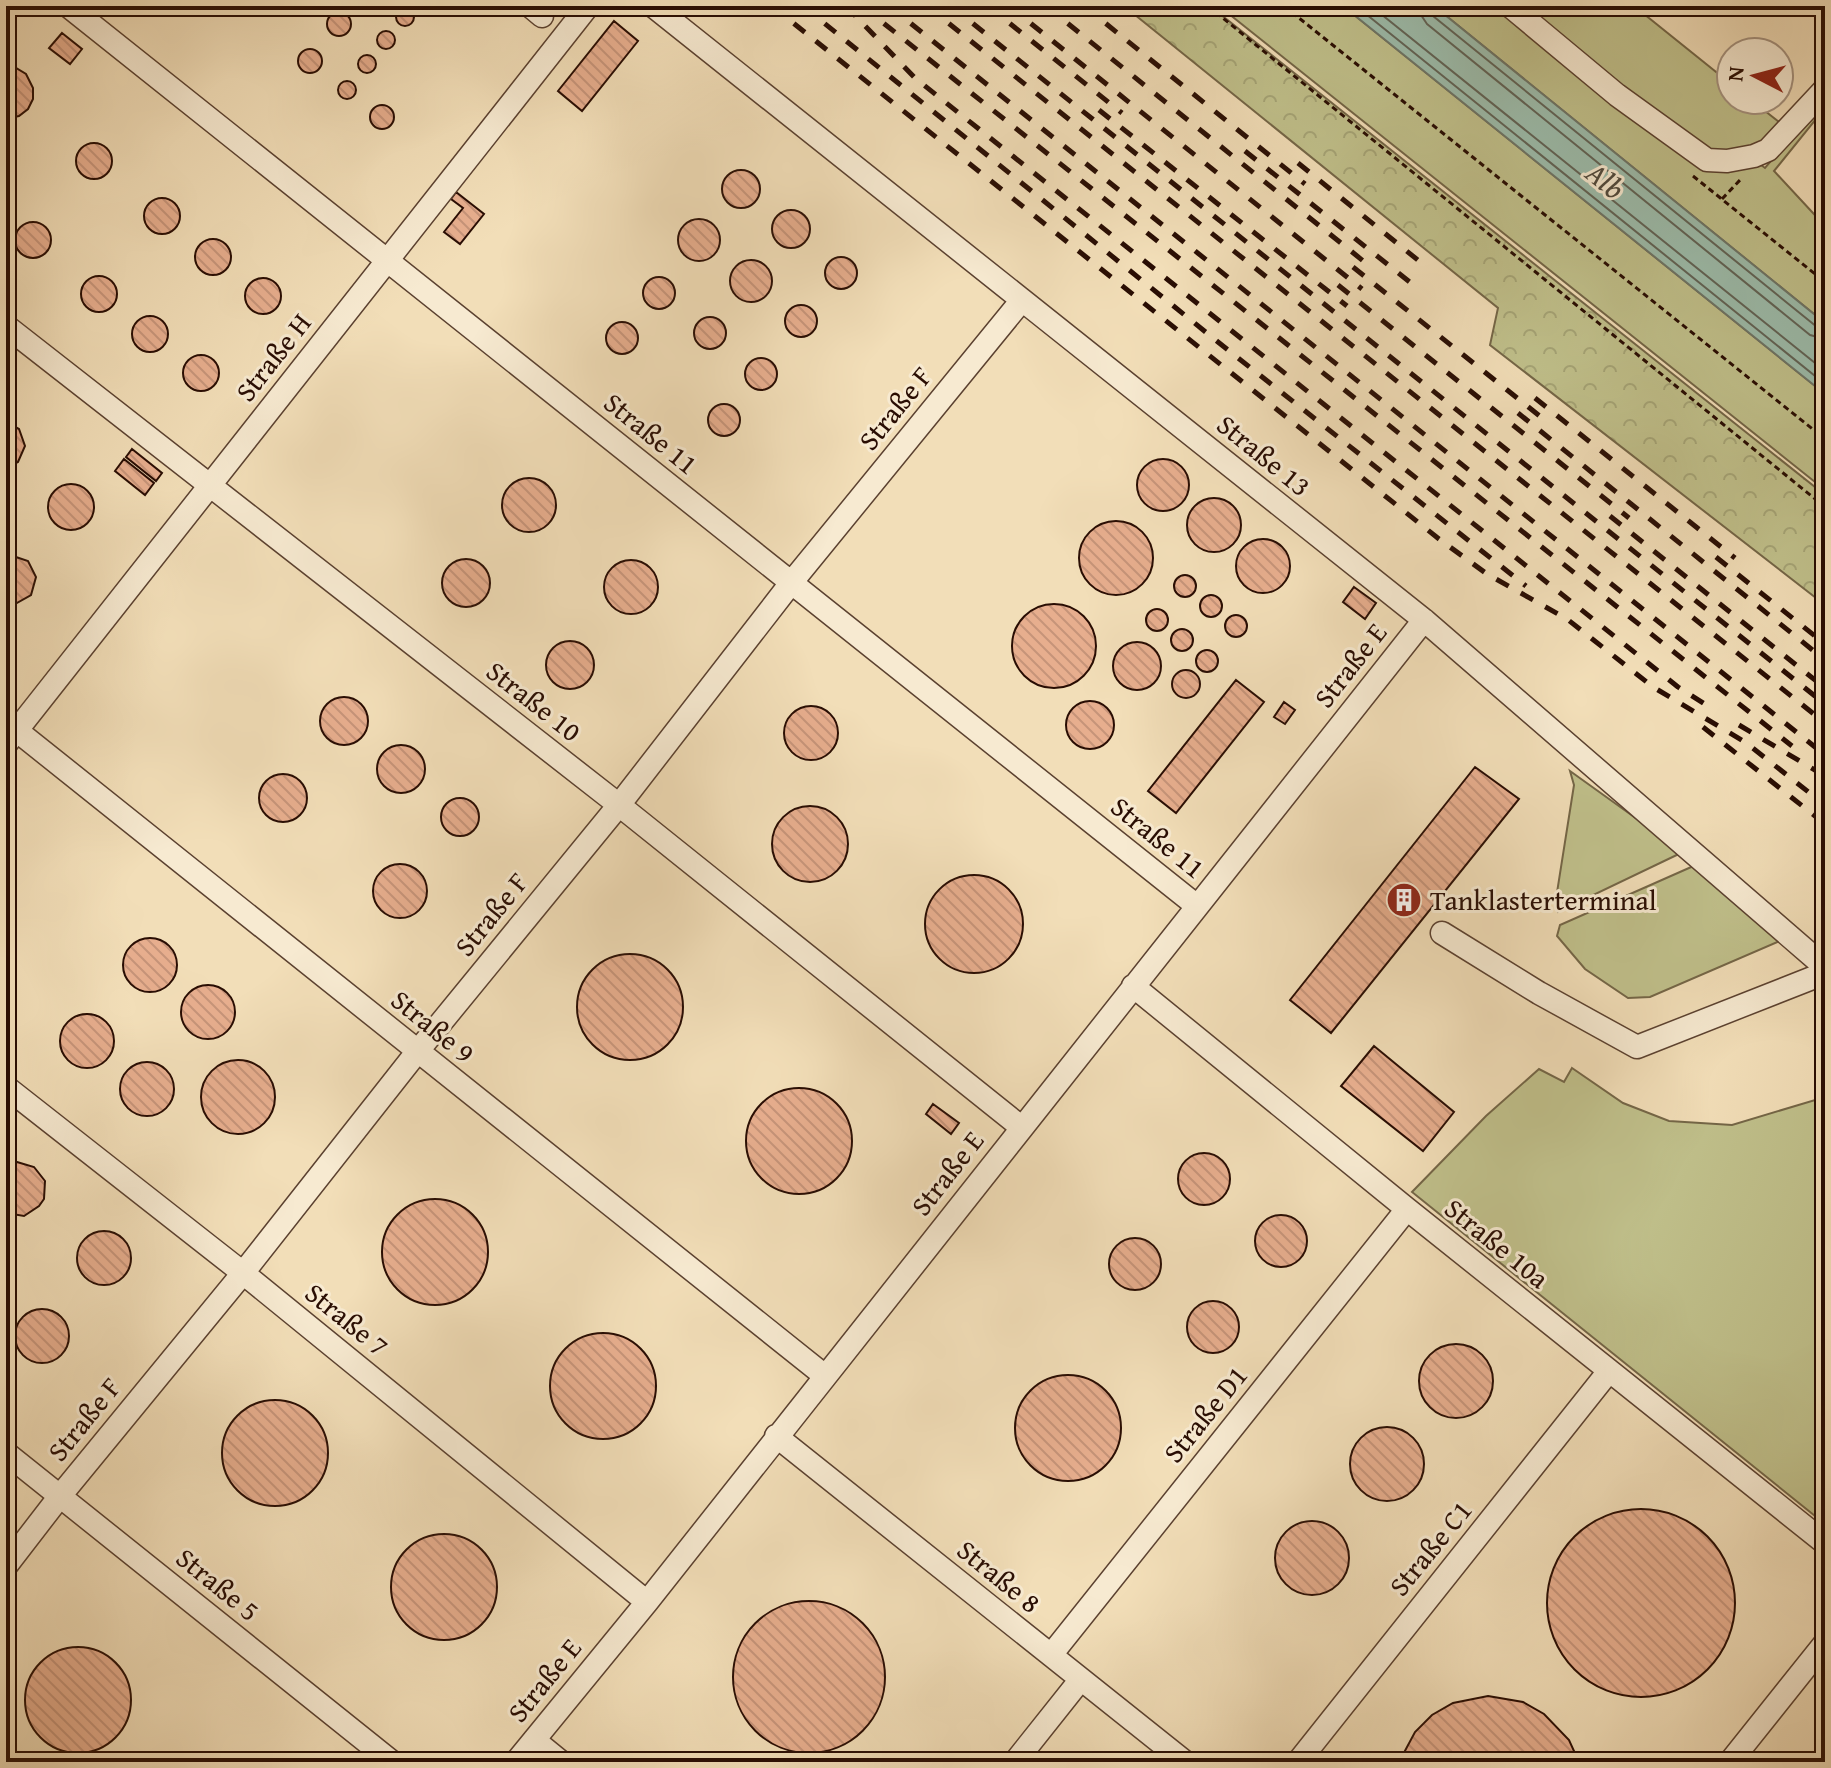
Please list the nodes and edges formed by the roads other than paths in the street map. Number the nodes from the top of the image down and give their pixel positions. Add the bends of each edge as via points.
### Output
1 (68, 6) edge
2 (588, 6) edge
3 (653, 6) edge
4 (1510, 6) edge
5 (1825, 89) edge
6 (387, 261) junction
7 (1022, 300) junction
8 (6, 326) edge
9 (210, 485) junction
10 (791, 583) junction
11 (1424, 620) junction
12 (10, 732) edge
13 (619, 805) junction
14 (1197, 906) junction
15 (1442, 933) dead end
16 (1825, 967) edge
17 (1825, 973) edge
18 (1133, 986) junction
19 (417, 1052) junction
20 (6, 1087) edge
21 (1021, 1127) junction
22 (1407, 1209) junction
23 (243, 1273) junction
24 (1609, 1371) junction
25 (825, 1376) junction
26 (776, 1436) junction
27 (6, 1453) edge
28 (60, 1496) junction
29 (1825, 1543) edge
30 (6, 1566) edge
31 (647, 1602) junction
32 (1825, 1643) edge
33 (1051, 1655) junction
34 (1081, 1679) junction
35 (534, 1740) junction
36 (392, 1762) edge
37 (516, 1762) edge
38 (561, 1762) edge
39 (1015, 1762) edge
40 (1185, 1762) edge
41 (1298, 1762) edge
42 (1730, 1762) edge

1 - 6 lane, Straße 11
2 - 6 lane, Straße H
3 - 7 lane, Straße 13
4 - 5 lane via 1617,95 1707,160 1727,161 1768,150
6 - 9 lane, Straße H
6 - 10 lane, Straße 11
7 - 10 lane, Straße F
7 - 11 lane, Straße 13
8 - 9 lane, Straße 10
9 - 12 lane, Straße H
9 - 13 lane, Straße 10
10 - 13 lane, Straße F
10 - 14 lane, Straße 11
11 - 14 lane, Straße E
11 - 16 lane, Straße 13
12 - 19 lane, Straße 9
13 - 19 lane, Straße F
13 - 21 lane, Straße 10
14 - 18 lane, Straße E
15 - 17 lane via 1637,1047
18 - 21 lane, Straße E
18 - 22 lane, Straße 10a
19 - 23 lane, Straße F
19 - 25 lane, Straße 9
20 - 23 lane, Straße 7
21 - 25 lane, Straße E
22 - 24 lane, Straße 10a
22 - 33 lane, Straße D1
23 - 28 lane, Straße F
23 - 31 lane, Straße 7
24 - 29 lane, Straße 10a
24 - 41 lane, Straße C1
25 - 26 lane, Straße E
26 - 31 lane, Straße E
26 - 33 lane, Straße 8
27 - 28 lane, Straße 5
28 - 30 lane, Straße F
28 - 36 lane, Straße 5
31 - 35 lane, Straße E
32 - 42 lane
33 - 34 lane, Straße 8
34 - 39 lane
34 - 40 lane, Straße 8
35 - 37 lane, Straße E
35 - 38 lane

